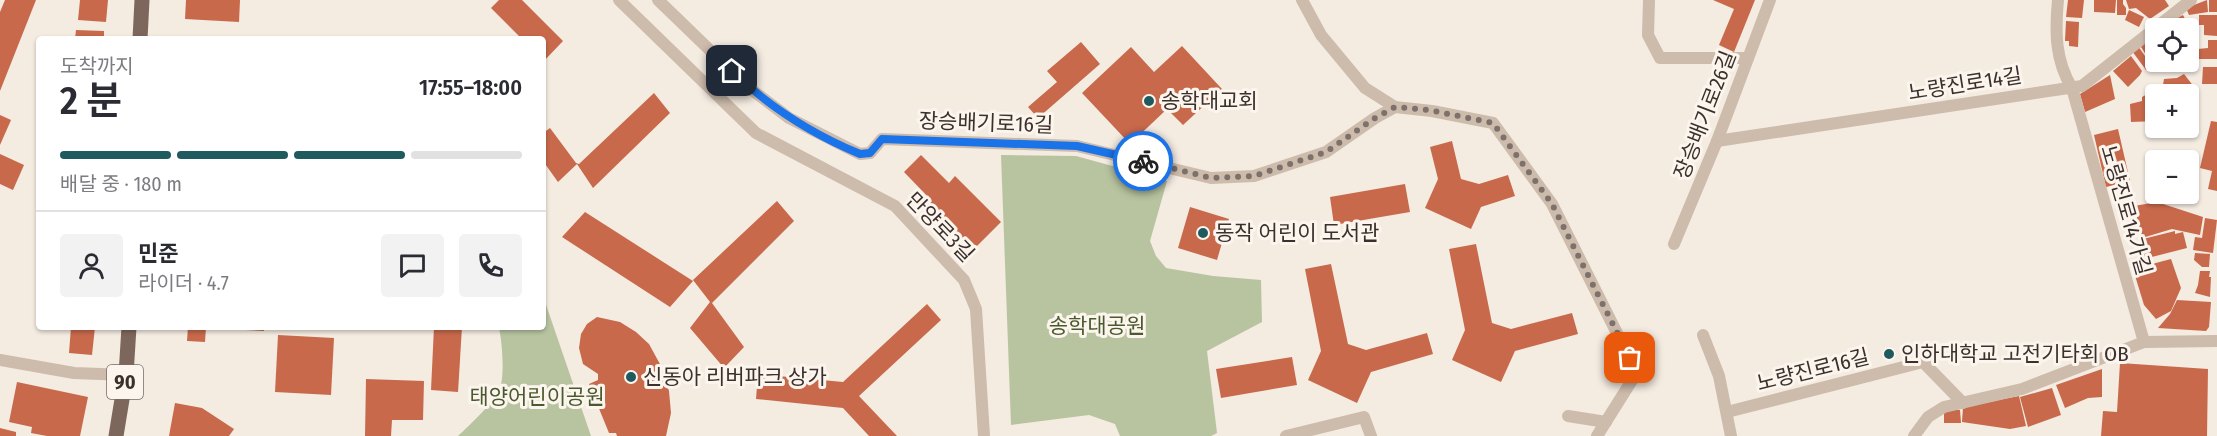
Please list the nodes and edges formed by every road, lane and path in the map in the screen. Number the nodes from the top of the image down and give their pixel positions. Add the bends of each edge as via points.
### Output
1 (142, 0) edge
2 (619, 0) edge
3 (658, 0) edge
4 (1302, 0) edge
5 (1649, 0) edge
6 (1770, 0) edge
7 (2058, 0) edge
8 (2191, 0) edge
9 (140, 36) edge
10 (1748, 58) junction
11 (2072, 88) junction
12 (1395, 107) junction
13 (1717, 141) junction
14 (1674, 244) dead end
15 (129, 330) edge
16 (1703, 335) dead end
17 (2217, 341) edge
18 (2144, 342) junction
19 (0, 360) edge
20 (126, 375) junction
21 (1963, 403) junction
22 (1728, 412) junction
23 (1568, 416) dead end
24 (1606, 422) junction
25 (116, 436) edge
26 (984, 436) edge
27 (1286, 436) edge
28 (1371, 436) edge
29 (1598, 436) edge
30 (1731, 436) edge
31 (1914, 436) edge

1 - 9 main road
2 - 26 street, 만양로3길 via 756,133 895,206 964,280 976,309
3 - 12 street, 장승배기로16길 via 772,106 860,154 870,153 882,139 1077,146 1211,178 1254,176 1326,152
4 - 12 street via 1321,35 1365,87
5 - 10 street via 1648,35 1660,58
6 - 10 street, 장승배기로26길
7 - 11 street, 노량진로14가길 via 2055,33 2063,74
8 - 11 street, 노량진로14길 via 2082,86
10 - 13 street, 장승배기로26길
11 - 13 street, 노량진로14길
11 - 18 street, 노량진로14가길
12 - 24 street via 1493,123 1552,204 1630,358 1634,377
13 - 14 street, 장승배기로26길
15 - 20 main road, 90
16 - 22 street
17 - 18 street
18 - 21 street via 2022,389
19 - 20 street via 74,373
20 - 25 main road, 90
21 - 22 street, 노량진로16길 via 1923,362
21 - 31 street via 1944,406 1928,417
22 - 30 street
23 - 24 street
24 - 29 street
27 - 28 street via 1364,417

